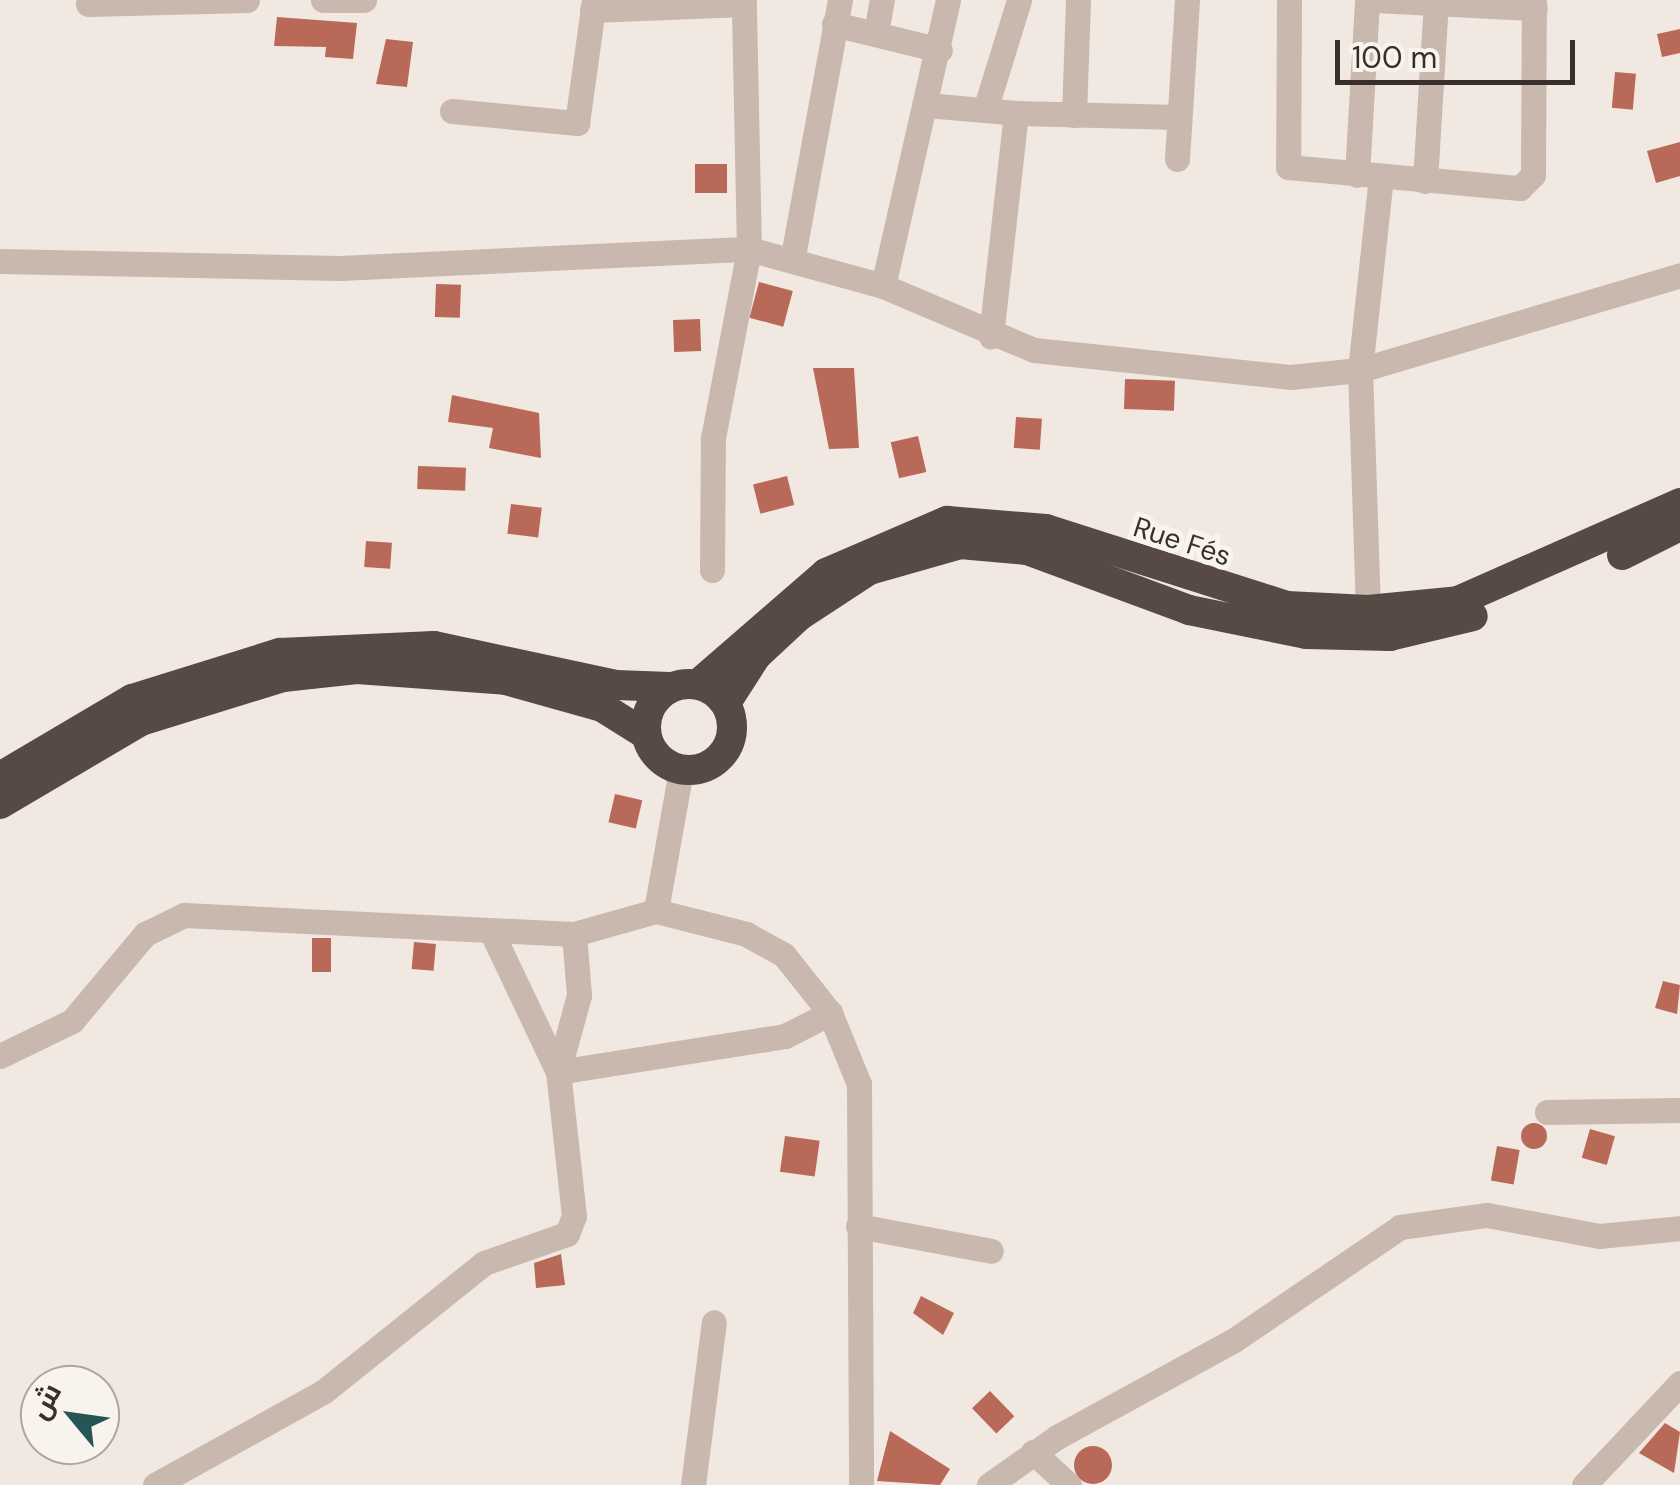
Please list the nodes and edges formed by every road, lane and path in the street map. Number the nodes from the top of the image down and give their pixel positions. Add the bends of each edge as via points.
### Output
1 (247, 0) edge
2 (324, 0) edge
3 (364, 0) edge
4 (882, 0) edge
5 (948, 0) edge
6 (1019, 0) edge
7 (1078, 0) edge
8 (1186, 0) edge
9 (1289, 0) edge
10 (1368, 0) edge
11 (1376, 0) edge
12 (744, 2) edge
13 (1436, 3) edge
14 (88, 4) dead end
15 (664, 4) edge
16 (1534, 4) edge
17 (593, 5) edge
18 (837, 12) edge
19 (876, 33) junction
20 (940, 50) junction
21 (927, 105) junction
22 (985, 110) junction
23 (452, 111) dead end
24 (1016, 113) junction
25 (1074, 114) junction
26 (1179, 117) junction
27 (1177, 159) dead end
28 (1369, 176) junction
29 (1425, 181) junction
30 (748, 248) junction
31 (793, 256) junction
32 (0, 261) edge
33 (1680, 275) edge
34 (883, 286) junction
35 (991, 337) junction
36 (1360, 370) junction
37 (1680, 502) edge
38 (1680, 526) edge
39 (712, 570) dead end
40 (1368, 610) junction
41 (684, 686) junction
42 (726, 703) junction
43 (645, 734) junction
44 (681, 770) junction
45 (0, 777) edge
46 (0, 804) edge
47 (654, 904) junction
48 (492, 933) junction
49 (574, 934) junction
50 (830, 1012) junction
51 (0, 1056) edge
52 (558, 1072) junction
53 (1680, 1110) edge
54 (1547, 1112) dead end
55 (858, 1226) junction
56 (1680, 1228) edge
57 (991, 1251) dead end
58 (714, 1322) dead end
59 (1680, 1383) edge
60 (1033, 1452) junction
61 (155, 1485) edge
62 (693, 1485) edge
63 (861, 1485) edge
64 (989, 1485) edge
65 (1069, 1485) edge
66 (1585, 1485) edge

1 - 14 street
2 - 3 street
4 - 19 street
5 - 20 street
6 - 22 street
7 - 25 street
8 - 26 street
9 - 28 street via 1286,164
10 - 28 street
11 - 13 street
12 - 15 street
12 - 30 street
13 - 16 street
13 - 29 street
15 - 17 street
16 - 29 street via 1529,184
17 - 23 street via 577,122
18 - 19 street
18 - 31 street
19 - 20 street
20 - 21 street
21 - 22 street
21 - 34 street
22 - 24 street
24 - 25 street
24 - 35 street
25 - 26 street
26 - 27 street
28 - 29 street
28 - 36 street
30 - 31 street
30 - 32 street via 340,268
30 - 39 street via 713,438
31 - 34 street
33 - 36 street
34 - 35 street
35 - 36 street via 1195,372
36 - 40 street
37 - 40 highway, Rue Fés via 1458,601
38 - 42 highway via 1486,612 1390,636 1306,634 1209,614 1027,550 960,544 869,570 799,616 756,656
40 - 41 highway, Rue Fés via 1287,606 1211,588 1046,529 946,521 826,573
41 - 42 highway
41 - 43 highway via 655,699
41 - 45 highway via 616,686 434,646 280,653 149,692
42 - 44 highway via 730,742 710,764
43 - 44 highway via 652,751
43 - 46 highway via 602,707 506,680 358,669 265,682 141,721
44 - 47 street
47 - 49 street
47 - 50 street via 760,940 794,963
48 - 49 street
48 - 51 street via 184,915 145,934 72,1021
48 - 52 street
49 - 52 street via 579,995
50 - 52 street via 784,1036
50 - 55 street via 862,1096
52 - 61 street via 574,1216 568,1234 484,1264 323,1392
53 - 54 street
55 - 57 street
55 - 63 street
56 - 60 street via 1599,1236 1486,1215 1400,1228 1234,1340
58 - 62 street
59 - 66 street
60 - 64 street
60 - 65 street

